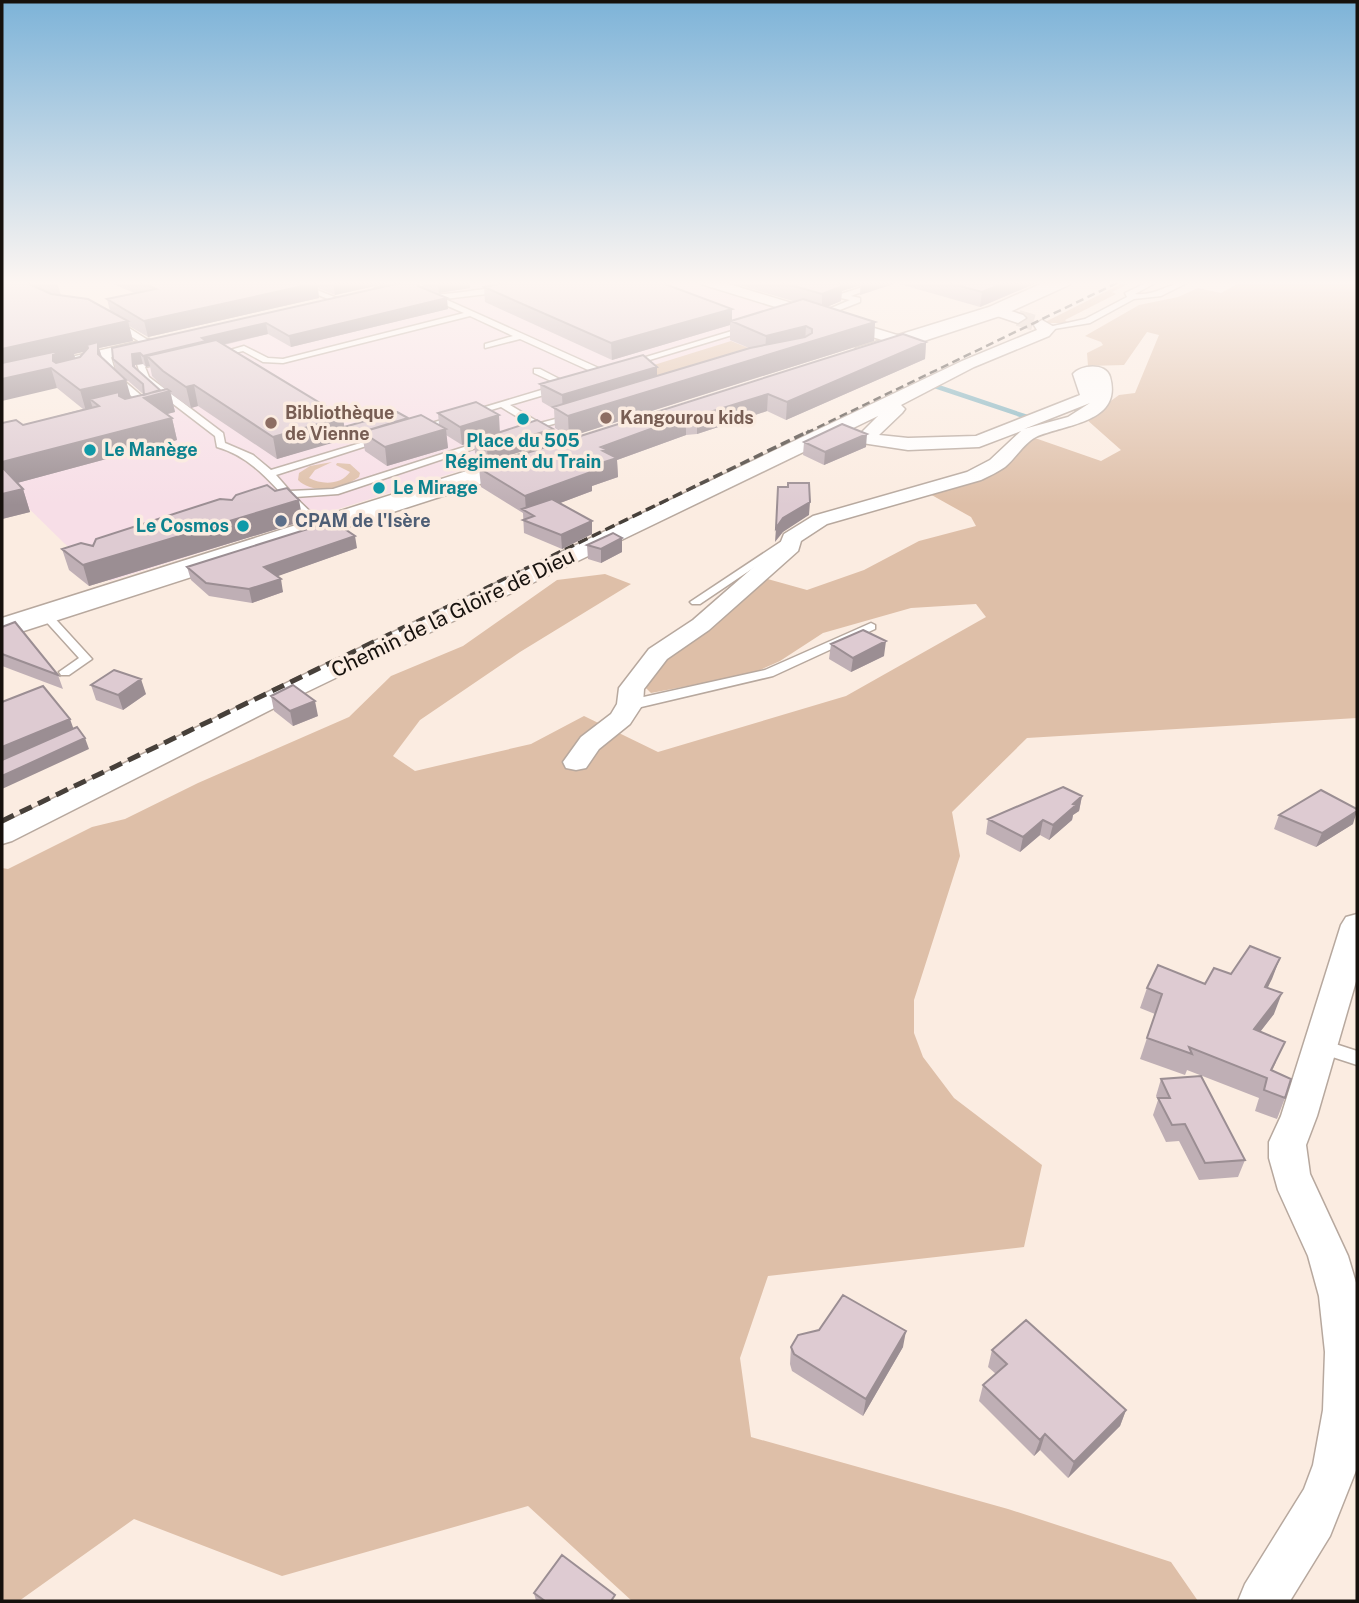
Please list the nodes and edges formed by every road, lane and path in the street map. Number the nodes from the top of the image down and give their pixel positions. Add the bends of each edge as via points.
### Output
1 (102, 356) edge
2 (107, 356) edge
3 (213, 356) edge
4 (258, 356) edge
5 (300, 356) edge
6 (564, 356) edge
7 (655, 356) edge
8 (854, 356) edge
9 (990, 356) edge
10 (172, 358) edge
11 (204, 358) edge
12 (837, 361) edge
13 (626, 364) edge
14 (166, 368) edge
15 (613, 368) edge
16 (537, 371) dead end
17 (600, 372) junction
18 (141, 374) junction
19 (589, 377) edge
20 (2, 378) edge
21 (578, 381) edge
22 (567, 385) junction
23 (906, 397) junction
24 (502, 404) junction
25 (147, 411) edge
26 (584, 412) edge
27 (538, 426) junction
28 (410, 431) edge
29 (514, 434) edge
30 (397, 435) edge
31 (502, 438) edge
32 (586, 442) joint
33 (272, 473) junction
34 (285, 494) junction
35 (319, 526) junction
36 (791, 538) junction
37 (696, 602) dead end
38 (45, 614) junction
39 (871, 627) dead end
40 (2, 628) edge
41 (65, 672) dead end
42 (630, 704) junction
43 (576, 762) dead end
44 (2, 835) edge
45 (1357, 925) edge
46 (1320, 1046) junction
47 (1357, 1058) edge
48 (1262, 1601) edge

1 - 20 street via 83,364
2 - 25 lane via 109,372 142,402 120,414
3 - 11 lane
4 - 5 lane via 283,360
6 - 17 lane
7 - 13 lane
8 - 12 main road
9 - 23 street, Chemin de la Gloire de Dieu
10 - 18 lane via 139,366
14 - 18 lane
15 - 17 lane
16 - 22 lane
17 - 19 lane
18 - 33 lane via 172,405 220,435 220,445 237,449
21 - 22 lane
22 - 24 lane
23 - 36 street, Chemin de la Gloire de Dieu via 869,439 908,444 979,442 1087,398 1083,372 1101,375 1103,397 1099,405 1074,421 1021,438 997,464 974,475 820,520
23 - 44 street, Chemin de la Gloire de Dieu via 285,693
24 - 27 lane
24 - 28 lane
26 - 27 lane
27 - 29 lane
27 - 32 lane
30 - 33 lane
31 - 34 lane via 334,492
32 - 35 main road
33 - 34 lane
34 - 35 lane
35 - 38 main road
36 - 37 lane
36 - 42 street, Chemin de la Gloire de Dieu via 790,546 701,625 658,654 632,688
38 - 40 main road
38 - 41 lane via 86,659
39 - 42 lane via 769,673
42 - 43 street, Chemin de la Gloire de Dieu via 615,726 590,743
45 - 46 street
46 - 47 lane
46 - 48 street via 1287,1143 1287,1157 1333,1268 1345,1333 1346,1408 1327,1491

